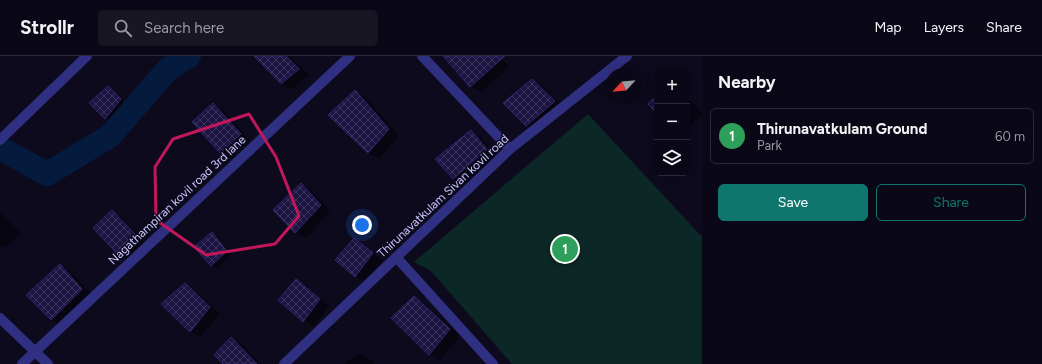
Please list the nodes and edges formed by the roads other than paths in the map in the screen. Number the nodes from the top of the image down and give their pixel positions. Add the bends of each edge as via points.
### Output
1 (87, 56) edge
2 (350, 56) edge
3 (422, 56) edge
4 (627, 56) edge
5 (0, 140) edge
6 (510, 149) junction
7 (396, 257) junction
8 (0, 318) edge
9 (36, 351) junction
10 (22, 364) edge
11 (48, 364) edge
12 (284, 364) edge
13 (493, 364) edge

1 - 5 street
2 - 9 street, Nagathampiran kovil road 3rd lane
3 - 6 street
4 - 6 street, Thirunavatkulam Sivan kovil road
6 - 7 street, Thirunavatkulam Sivan kovil road
7 - 12 street, Thirunavatkulam Sivan kovil road
7 - 13 street
8 - 9 street
9 - 10 street, Nagathampiran kovil road 3rd lane
9 - 11 street

